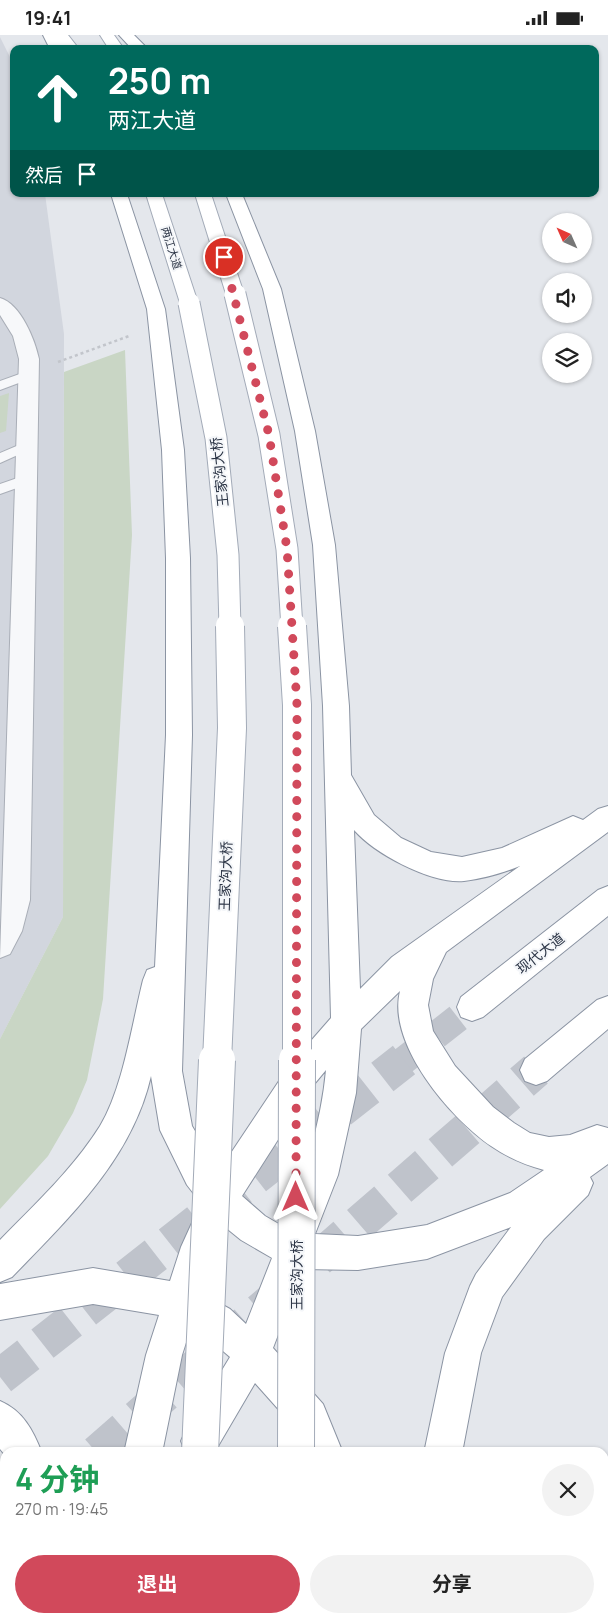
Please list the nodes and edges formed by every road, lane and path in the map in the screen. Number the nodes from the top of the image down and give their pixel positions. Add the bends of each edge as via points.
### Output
1 (61, 35) edge
2 (126, 35) edge
3 (69, 45) edge
4 (137, 45) edge
5 (120, 197) edge
6 (155, 197) edge
7 (204, 197) edge
8 (235, 197) edge
9 (189, 303) joint
10 (0, 304) edge
11 (129, 336) dead end
12 (55, 363) dead end
13 (28, 375) junction
14 (0, 385) edge
15 (26, 446) junction
16 (0, 459) edge
17 (26, 480) junction
18 (0, 489) edge
19 (339, 777) junction
20 (608, 812) edge
21 (608, 817) edge
22 (608, 899) edge
23 (172, 917) junction
24 (436, 943) junction
25 (0, 945) edge
26 (472, 1007) tunnel mouth
27 (608, 1010) edge
28 (346, 1023) junction
29 (536, 1070) tunnel mouth
30 (608, 1136) edge
31 (608, 1144) edge
32 (608, 1152) edge
33 (220, 1200) junction
34 (293, 1251) junction
35 (0, 1265) edge
36 (180, 1301) junction
37 (0, 1302) edge
38 (253, 1353) junction
39 (0, 1420) edge
40 (21, 1447) edge
41 (144, 1447) edge
42 (196, 1447) edge
43 (200, 1447) edge
44 (296, 1447) edge
45 (322, 1447) edge
46 (444, 1447) edge

1 - 3 main road
2 - 4 main road
5 - 23 main road via 156,309 173,449 178,558 179,735
6 - 9 main road, 两江大道
7 - 44 main road, 王家沟大桥, bridge via 235,294 269,435 287,549 297,705
8 - 19 main road via 272,289 305,431 324,545
9 - 43 main road, 王家沟大桥, bridge via 216,439 228,555 232,728
10 - 13 street via 27,343
11 - 12 path
13 - 14 lane
13 - 15 street
15 - 16 lane
15 - 17 street
17 - 18 lane
17 - 25 street via 16,900
19 - 20 main road via 364,823 391,846 427,863 462,869 506,859
19 - 28 main road
21 - 24 main road
22 - 26 main road, 现代大道
23 - 33 main road via 166,1071 176,1130 199,1173
23 - 35 main road via 134,1081 112,1136 68,1195
24 - 28 main road via 403,967
24 - 30 main road via 414,987 413,1014 420,1039 438,1069 473,1111 496,1132 520,1147 544,1154 569,1152
27 - 29 main road
28 - 33 main road via 300,1077
28 - 34 main road via 340,1093 323,1166
31 - 34 main road via 521,1206 426,1242 358,1253
32 - 46 main road via 532,1227 488,1286 463,1353
33 - 34 main road via 252,1228
33 - 36 main road via 198,1247
34 - 38 main road
36 - 37 main road via 93,1286
36 - 38 main road via 218,1322
36 - 41 main road via 164,1355
38 - 42 main road
38 - 45 main road via 310,1417
39 - 40 main road

